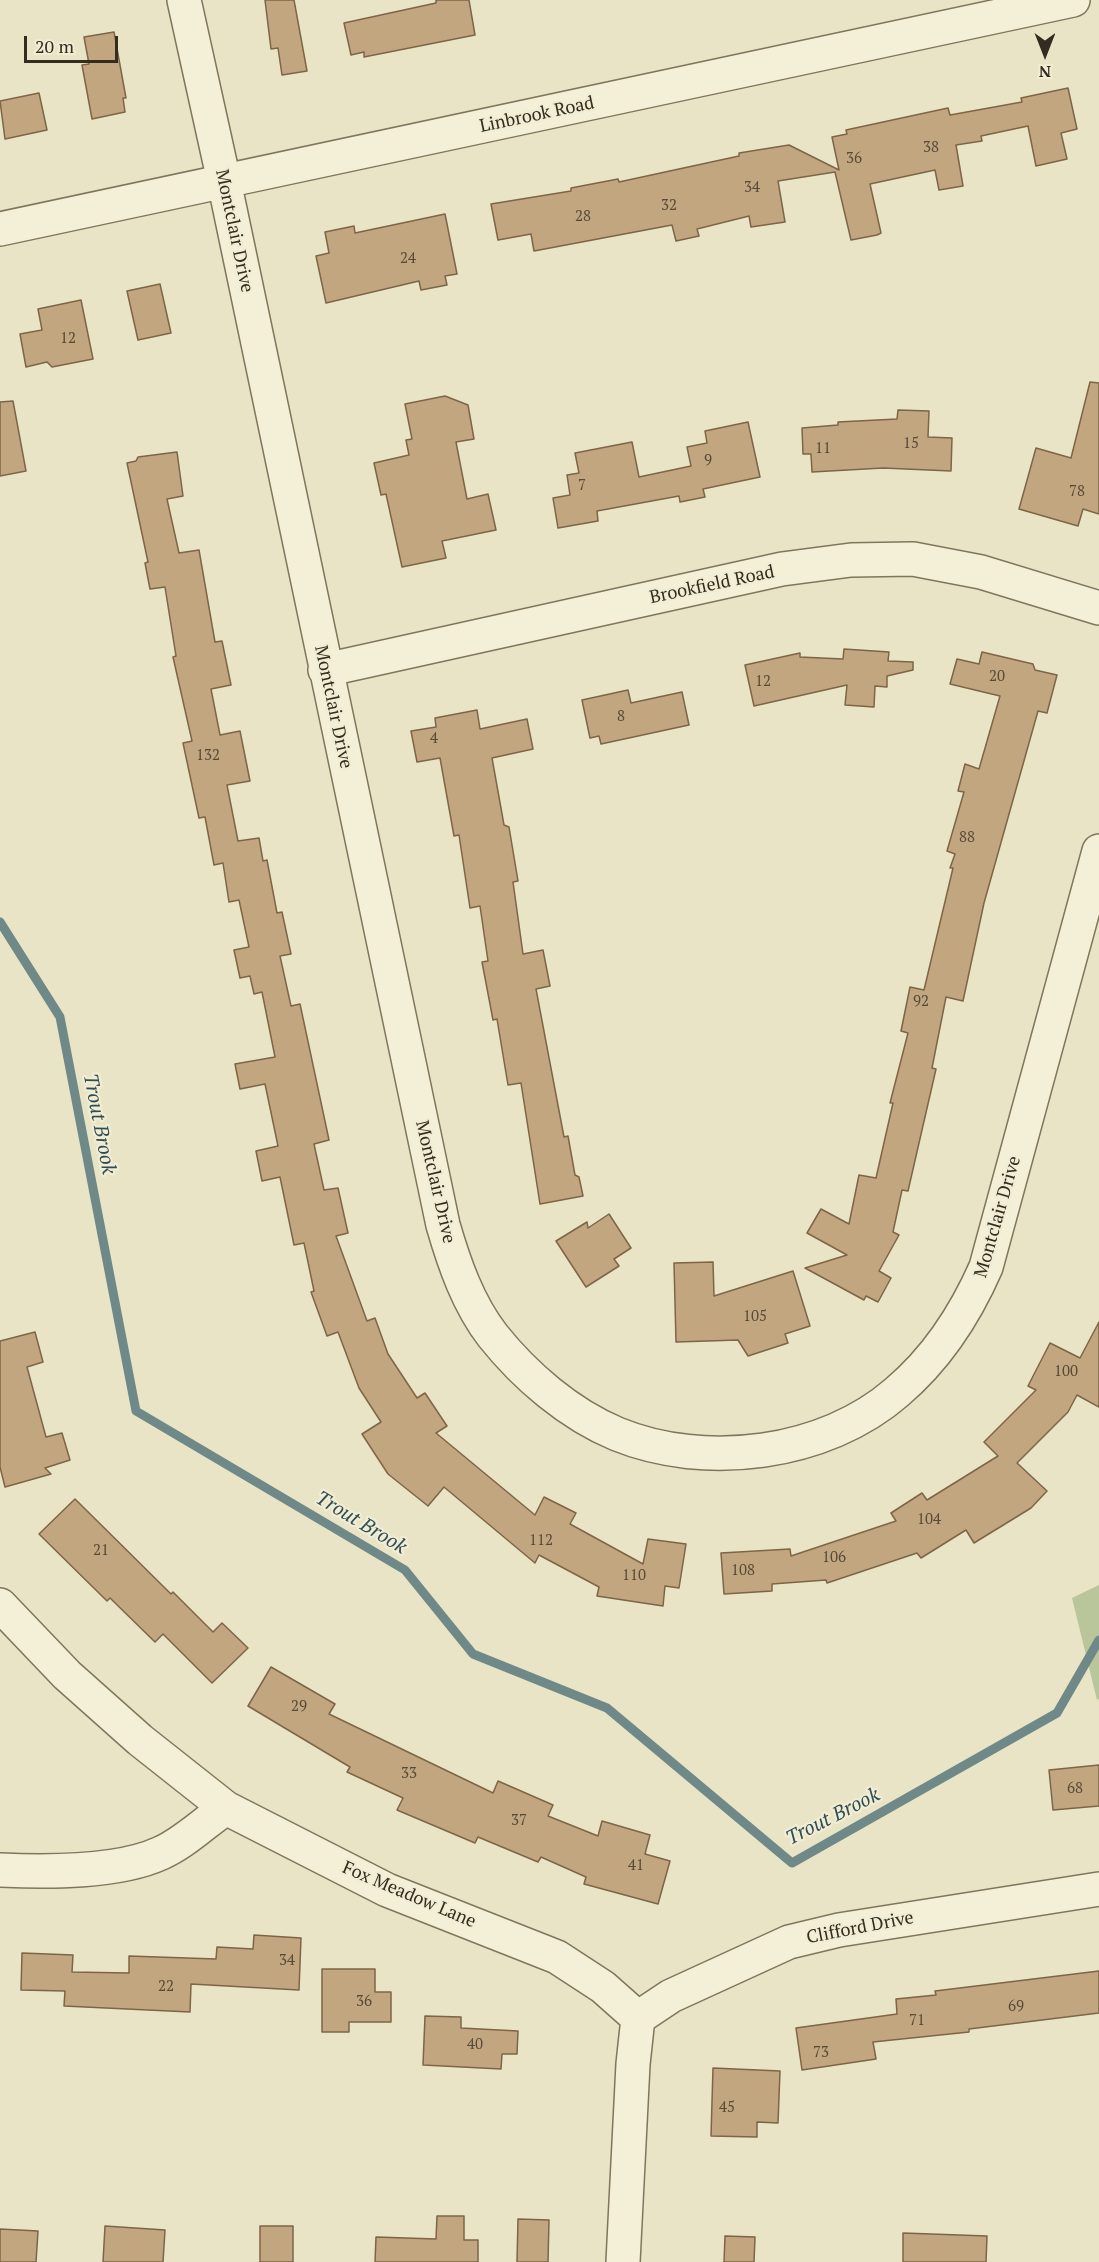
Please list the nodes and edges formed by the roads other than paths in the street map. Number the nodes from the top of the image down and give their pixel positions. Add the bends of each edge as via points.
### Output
1 (184, 0) edge
2 (1073, 0) edge
3 (224, 182) junction
4 (0, 229) edge
5 (1099, 608) edge
6 (325, 670) junction
7 (1099, 851) edge
8 (0, 1605) edge
9 (226, 1808) junction
10 (0, 1870) edge
11 (1099, 1889) edge
12 (638, 2018) junction
13 (622, 2262) edge

1 - 3 street, Montclair Drive
2 - 3 street, Linbrook Road
3 - 4 street, Linbrook Road
3 - 6 street, Montclair Drive
5 - 6 street, Brookfield Road via 981,572 913,559 851,560 782,569
6 - 7 street, Montclair Drive via 443,1225 460,1277 492,1335 530,1376 574,1410 616,1434 660,1447 738,1452 810,1439 870,1412 896,1394 944,1343 986,1267
8 - 9 street, Fox Meadow Lane via 75,1682
9 - 10 street via 161,1853 108,1867 50,1872
9 - 12 street, Fox Meadow Lane via 387,1890 557,1957 603,1987
11 - 12 street, Clifford Drive via 839,1930 789,1942 671,1996
12 - 13 street

